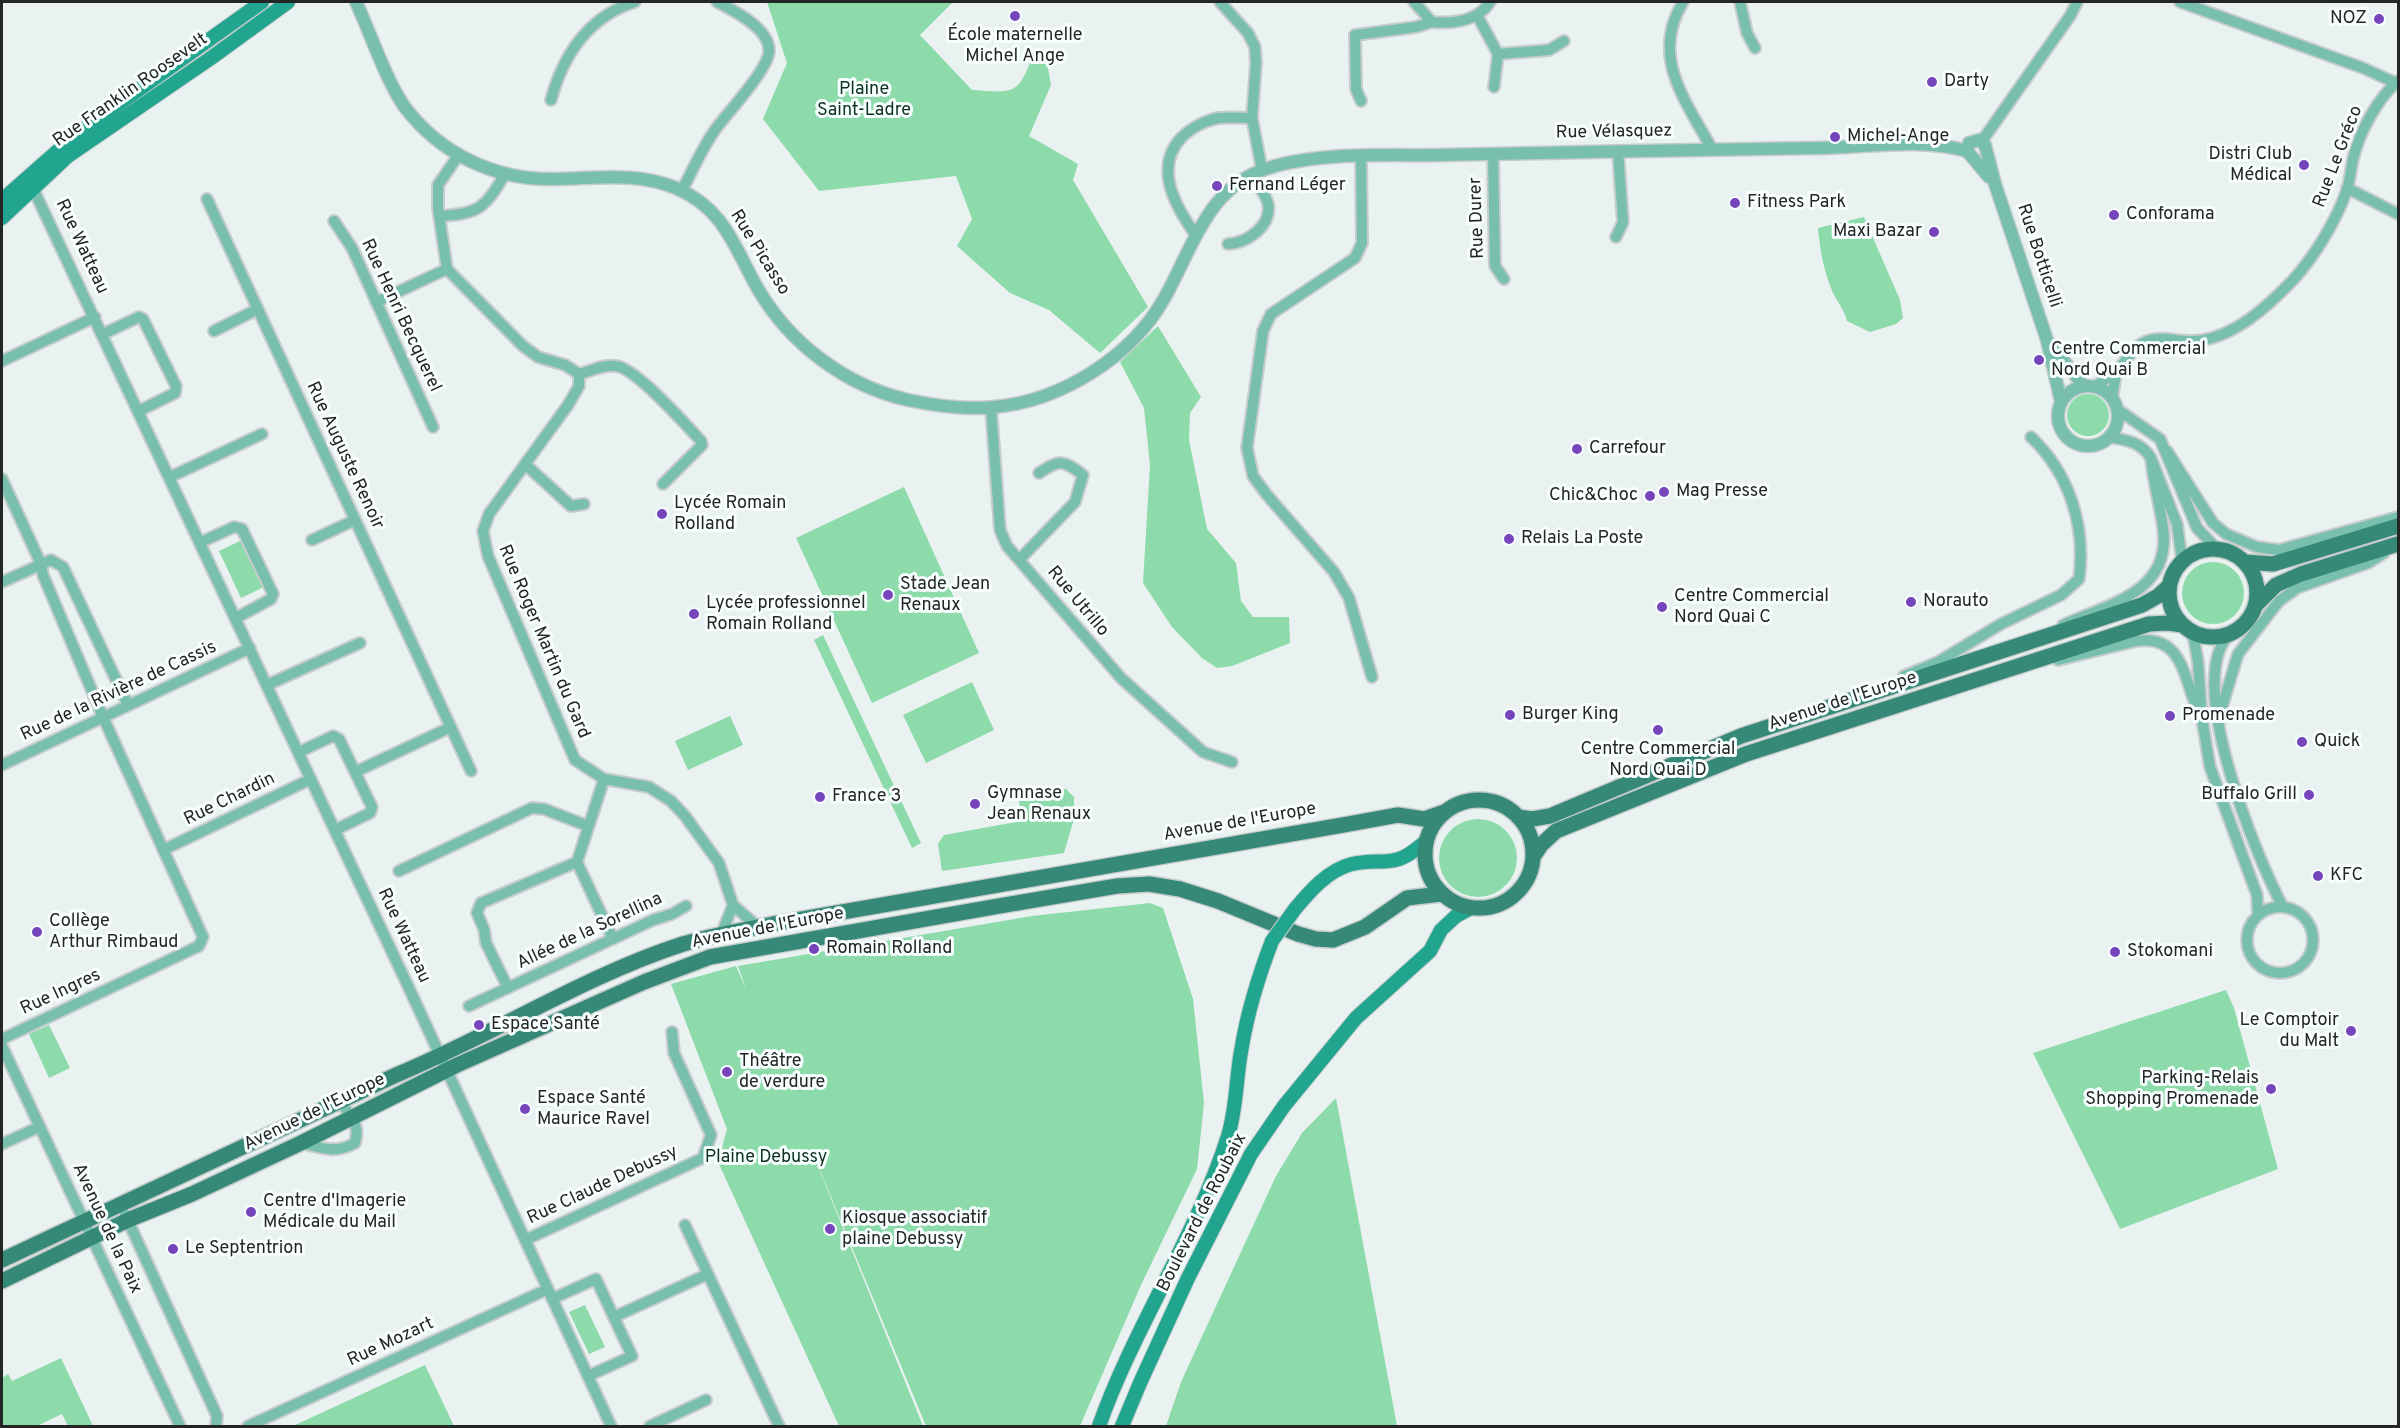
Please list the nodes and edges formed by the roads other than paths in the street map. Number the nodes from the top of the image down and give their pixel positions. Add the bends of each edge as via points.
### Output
1 (262, 2) edge
2 (288, 2) edge
3 (356, 2) edge
4 (634, 2) edge
5 (717, 2) edge
6 (1220, 2) edge
7 (1414, 2) edge
8 (1490, 2) edge
9 (1683, 2) edge
10 (1740, 2) edge
11 (2180, 2) edge
12 (2078, 4) edge
13 (1477, 15) junction
14 (1432, 22) junction
15 (1564, 41) dead end
16 (1755, 48) dead end
17 (1498, 54) junction
18 (2397, 82) edge
19 (1494, 87) dead end
20 (551, 100) dead end
21 (1361, 101) dead end
22 (1252, 118) junction
23 (1984, 146) junction
24 (1712, 149) junction
25 (1618, 151) junction
26 (1492, 154) junction
27 (1970, 155) junction
28 (458, 156) junction
29 (1360, 157) junction
30 (1257, 172) junction
31 (505, 174) junction
32 (30, 182) junction
33 (1995, 184) junction
34 (2347, 188) junction
35 (682, 190) junction
36 (207, 199) dead end
37 (2, 200) edge
38 (2398, 214) edge
39 (439, 216) junction
40 (2, 218) edge
41 (334, 221) dead end
42 (1195, 234) junction
43 (1616, 237) dead end
44 (1228, 244) dead end
45 (447, 269) junction
46 (1504, 279) dead end
47 (376, 302) junction
48 (258, 309) junction
49 (95, 318) junction
50 (214, 331) dead end
51 (103, 334) junction
52 (2047, 340) junction
53 (2, 361) edge
54 (2116, 372) junction
55 (579, 374) junction
56 (2089, 386) junction
57 (2061, 402) junction
58 (2115, 404) junction
59 (991, 408) junction
60 (139, 411) junction
61 (434, 427) dead end
62 (262, 434) dead end
63 (2109, 437) junction
64 (2031, 438) dead end
65 (2167, 451) junction
66 (2151, 459) junction
67 (526, 465) junction
68 (1038, 473) dead end
69 (170, 477) junction
70 (2, 479) edge
71 (663, 484) dead end
72 (584, 504) dead end
73 (2398, 517) edge
74 (355, 520) junction
75 (2398, 526) edge
76 (312, 540) dead end
77 (201, 542) junction
78 (2396, 545) edge
79 (2216, 548) junction
80 (1020, 559) junction
81 (2182, 560) junction
82 (2245, 562) junction
83 (40, 564) junction
84 (2, 582) edge
85 (2169, 586) junction
86 (2256, 605) junction
87 (236, 618) junction
88 (2186, 628) junction
89 (2229, 635) junction
90 (2030, 642) junction
91 (360, 643) dead end
92 (250, 648) junction
93 (1993, 674) junction
94 (1372, 677) dead end
95 (267, 685) junction
96 (1870, 695) junction
97 (128, 705) junction
98 (103, 717) junction
99 (2202, 718) junction
100 (2218, 720) junction
101 (451, 727) junction
102 (299, 752) junction
103 (3, 762) edge
104 (1232, 762) dead end
105 (471, 771) dead end
106 (355, 772) junction
107 (311, 779) junction
108 (604, 779) junction
109 (1444, 812) junction
110 (1518, 817) junction
111 (588, 826) junction
112 (335, 830) junction
113 (1425, 842) junction
114 (161, 845) junction
115 (1533, 857) junction
116 (577, 862) junction
117 (399, 871) dead end
118 (1441, 894) junction
119 (732, 905) junction
120 (686, 906) dead end
121 (2283, 907) junction
122 (1470, 908) junction
123 (2258, 915) junction
124 (758, 927) junction
125 (721, 935) junction
126 (613, 939) junction
127 (508, 988) junction
128 (469, 1006) dead end
129 (672, 1032) dead end
130 (2, 1039) edge
131 (2, 1046) edge
132 (444, 1063) junction
133 (342, 1101) junction
134 (353, 1117) junction
135 (39, 1127) junction
136 (301, 1143) junction
137 (2, 1144) edge
138 (121, 1205) junction
139 (128, 1220) junction
140 (85, 1222) junction
141 (685, 1225) dead end
142 (92, 1238) junction
143 (525, 1240) junction
144 (2, 1260) edge
145 (708, 1274) junction
146 (2, 1281) edge
147 (550, 1294) junction
148 (614, 1317) junction
149 (588, 1376) junction
150 (706, 1400) dead end
151 (180, 1426) edge
152 (216, 1426) edge
153 (248, 1426) edge
154 (611, 1426) edge
155 (650, 1426) edge
156 (779, 1426) edge
157 (1099, 1426) edge
158 (1122, 1426) edge

1 - 32 main road, Rue Franklin Roosevelt via 78,133
2 - 32 main road, Rue Franklin Roosevelt
3 - 28 street, Rue Picasso via 402,103
4 - 20 street via 598,20 571,50
5 - 35 street via 761,31 770,50 754,82 714,131
6 - 22 street via 1248,33 1255,48
7 - 14 street
8 - 13 street
9 - 24 street via 1673,18 1668,52 1682,94
10 - 16 street
11 - 18 street
12 - 23 street
13 - 14 street
13 - 17 street
14 - 21 street via 1355,34 1356,89
15 - 17 street via 1549,50
17 - 19 street
18 - 34 street, Rue Le Gréco via 2377,105 2361,136
22 - 30 street
22 - 42 street via 1218,118 1201,123 1175,144 1167,162 1169,185 1178,210
23 - 27 street via 1971,141
23 - 33 street, Rue Botticelli
24 - 25 street, Rue Vélasquez
24 - 27 street, Rue Vélasquez via 1901,144 1934,145
25 - 26 street, Rue Vélasquez
25 - 43 street via 1623,222
26 - 29 street, Rue Vélasquez
26 - 46 street, Rue Durer via 1495,266
27 - 33 street, Rue Botticelli
28 - 31 street, Rue Picasso
28 - 39 street via 438,186
29 - 30 street, Rue Vélasquez via 1297,161
29 - 94 street via 1362,243 1355,258 1271,314 1263,331 1247,448 1253,476 1334,572 1349,598
30 - 42 street, Rue Picasso via 1217,202
30 - 44 street via 1268,204 1264,223 1249,238
31 - 35 street, Rue Picasso via 547,179 633,177
31 - 39 street via 478,209 463,215
32 - 37 main road, Rue Franklin Roosevelt
32 - 40 main road, Rue Franklin Roosevelt
32 - 49 street, Rue Watteau
33 - 52 street, Rue Botticelli
34 - 38 street
34 - 54 street, Rue Le Gréco via 2328,229 2295,278 2255,314 2236,327 2197,341 2155,338 2144,342 2130,352
35 - 59 street, Rue Picasso via 707,207 727,228 759,289 791,332 837,370 859,383 903,399 947,407
36 - 48 street, Rue Auguste Renoir
39 - 45 street
41 - 47 street, Rue Henri Becquerel via 352,248
42 - 59 street, Rue Picasso via 1162,303 1135,337 1096,370 1059,390
45 - 47 street
45 - 55 street via 523,346 538,357
47 - 61 street, Rue Henri Becquerel
48 - 50 street
48 - 74 street, Rue Auguste Renoir
49 - 51 street, Rue Watteau
49 - 53 street
51 - 60 street, Rue Watteau
51 - 60 street via 139,317 143,319 176,386 175,393
52 - 56 street, Rue Botticelli
52 - 57 street, Rue Botticelli
54 - 56 street, Rue Le Gréco
54 - 58 street
55 - 67 street, Rue Roger Martin du Gard via 579,386
55 - 71 street via 607,366 626,368 701,441 700,448
56 - 57 street via 2070,391
56 - 58 street via 2108,393
57 - 63 street via 2058,421 2070,440 2085,446
58 - 63 street via 2116,424
58 - 65 street via 2156,435
59 - 80 street, Rue Utrillo via 1000,530 1007,546
60 - 69 street, Rue Watteau
62 - 69 street
63 - 66 street via 2138,444
64 - 96 street, Avenue de l'Europe via 2055,463 2067,489 2080,533 2079,579 2061,595
65 - 73 street via 2213,523 2226,534 2257,547 2279,550
65 - 79 street via 2197,528
66 - 81 street via 2177,524
66 - 90 street via 2164,545 2155,575 2124,598
67 - 72 street via 571,506
67 - 108 street, Rue Roger Martin du Gard via 489,514 483,531 484,544 570,751 575,760
68 - 80 street via 1055,462 1068,464 1083,476 1075,502
69 - 77 street, Rue Watteau
70 - 83 street
74 - 76 street
74 - 101 street, Rue Auguste Renoir
75 - 82 main road via 2273,564
77 - 87 street, Rue Watteau
77 - 87 street via 234,527 242,529 273,594 271,599
78 - 86 main road via 2301,574 2276,585
78 - 100 street via 2368,563 2297,588 2279,601 2238,654
79 - 81 main road
79 - 82 main road
80 - 104 street, Rue Utrillo via 1121,678 1203,752
81 - 85 main road
82 - 86 main road via 2257,585
83 - 84 street
83 - 97 street via 51,560 63,567
83 - 98 street
85 - 88 main road via 2171,607
85 - 90 main road, Avenue de l'Europe via 2142,604
86 - 89 main road via 2244,625
87 - 92 street, Rue Watteau
88 - 89 main road via 2205,637
88 - 93 main road, Avenue de l'Europe via 2168,623 2149,624
88 - 99 street via 2194,639
89 - 100 street via 2220,643 2215,659 2213,683
90 - 96 main road, Avenue de l'Europe
91 - 95 street
92 - 95 street, Rue Watteau
92 - 97 street, Rue de la Rivière de Cassis
93 - 99 street via 2146,639 2175,652
93 - 115 main road, Avenue de l'Europe via 1746,754 1556,831
95 - 102 street, Rue Watteau
96 - 110 main road, Avenue de l'Europe via 1741,736 1550,816
97 - 98 street, Rue de la Rivière de Cassis
98 - 103 street, Rue de la Rivière de Cassis
98 - 114 street
99 - 123 street via 2210,767 2257,895
100 - 121 street via 2226,764 2272,888
101 - 105 street, Rue Auguste Renoir
101 - 106 street
102 - 106 street via 333,736 339,739
102 - 107 street, Rue Watteau
106 - 112 street via 372,807 370,813
107 - 112 street, Rue Watteau
107 - 114 street, Rue Chardin
108 - 111 street
108 - 119 street, Rue Roger Martin du Gard via 648,787 670,801 719,863
109 - 110 main road via 1478,800 1501,805
109 - 113 main road
109 - 124 main road, Avenue de l'Europe via 1425,819 1398,815
110 - 115 main road via 1530,836
111 - 116 street
111 - 117 street via 532,808
112 - 132 street, Rue Watteau
113 - 118 main road via 1428,875
113 - 157 main road, Boulevard de Roubaix, bridge via 1405,857 1336,870 1308,894 1272,941 1251,1002 1229,1133 1201,1204 1112,1388
114 - 130 street, Rue Ingres via 203,937 198,946
115 - 122 main road via 1528,877 1509,900 1491,908
116 - 126 street
116 - 127 street, Allée de la Sorellina via 481,903 477,913 486,943
118 - 122 main road
118 - 132 main road, Avenue de l'Europe via 1407,898 1365,927 1333,940 1298,934 1180,889 1149,884 1117,886 710,957
119 - 124 street
119 - 125 street
120 - 126 street, Allée de la Sorellina
121 - 123 street
121 - 123 street via 2300,913 2314,936 2310,956 2287,973 2261,968 2250,954 2247,938
122 - 158 main road, Boulevard de Roubaix via 1441,930 1430,951 1356,1018 1284,1106 1251,1154 1188,1278
124 - 125 main road, Avenue de l'Europe
125 - 132 main road, Avenue de l'Europe via 684,944 613,972
126 - 127 street, Allée de la Sorellina
127 - 128 street, Allée de la Sorellina
129 - 143 street, Rue Claude Debussy via 674,1053 711,1135 703,1158
131 - 135 street, Avenue de la Paix
132 - 133 main road, Avenue de l'Europe
132 - 134 main road, Avenue de l'Europe
132 - 143 street, Rue Watteau
133 - 134 street
133 - 138 main road, Avenue de l'Europe
134 - 136 main road, Avenue de l'Europe
134 - 136 street via 358,1133 355,1143 344,1150
135 - 137 street
135 - 140 street, Avenue de la Paix
136 - 139 main road, Avenue de l'Europe
138 - 139 street
138 - 140 main road, Avenue de l'Europe
139 - 142 main road, Avenue de l'Europe
139 - 152 street via 217,1416
140 - 142 street, Avenue de la Paix
140 - 144 main road, Avenue de l'Europe
141 - 145 street
142 - 146 main road, Avenue de l'Europe
142 - 151 street, Avenue de la Paix
143 - 147 street, Rue Watteau
145 - 148 street
145 - 156 street
147 - 148 street, Rue Mozart via 596,1279
147 - 149 street, Rue Watteau
147 - 153 street, Rue Mozart
148 - 149 street via 632,1356
149 - 154 street, Rue Watteau
150 - 155 street

